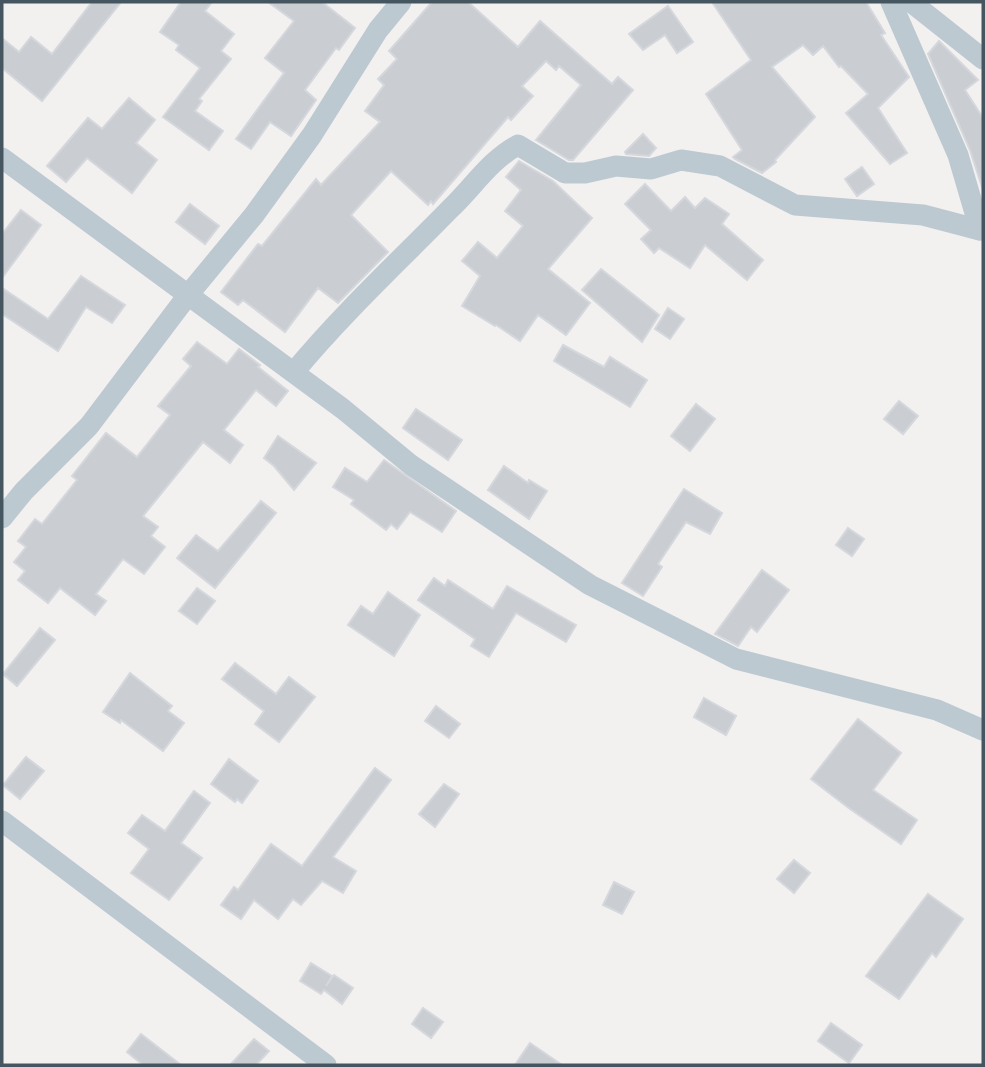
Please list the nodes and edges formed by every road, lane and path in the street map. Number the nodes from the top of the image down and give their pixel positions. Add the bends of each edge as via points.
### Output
1 (401, 2) edge
2 (891, 2) edge
3 (911, 2) edge
4 (983, 59) edge
5 (2, 158) edge
6 (981, 229) edge
7 (188, 295) junction
8 (294, 372) junction
9 (2, 518) edge
10 (983, 730) edge
11 (2, 821) edge
12 (326, 1065) edge

1 - 7 street via 254,215
2 - 6 street via 958,155
3 - 4 street
5 - 7 street
6 - 8 street via 923,215 795,205 720,166 681,160 651,169 616,166 565,173 518,145 502,154
7 - 8 street
7 - 9 street via 89,426
8 - 10 street via 411,466 590,585 736,659 937,710
11 - 12 street

